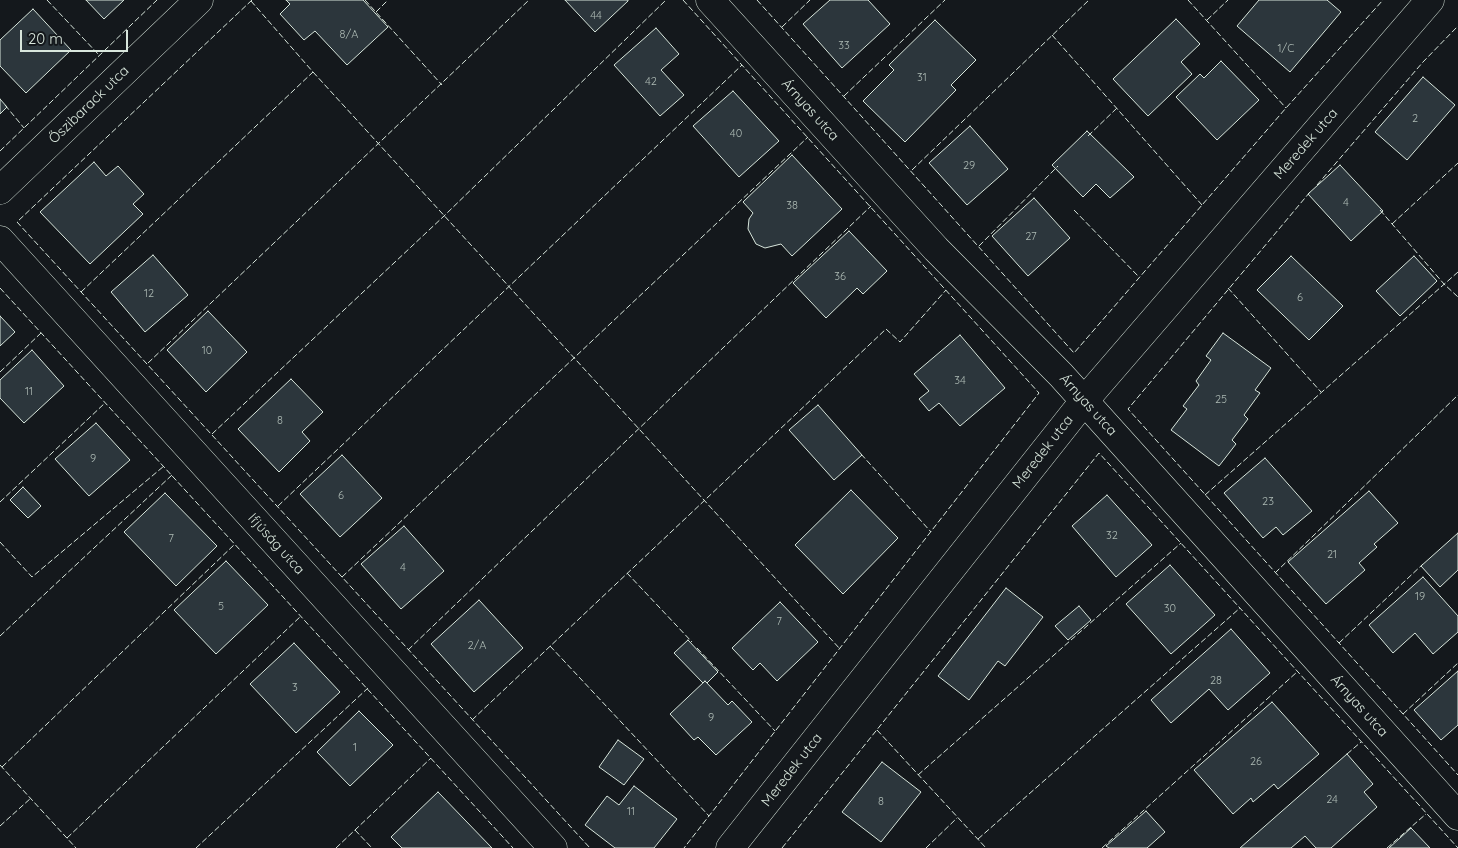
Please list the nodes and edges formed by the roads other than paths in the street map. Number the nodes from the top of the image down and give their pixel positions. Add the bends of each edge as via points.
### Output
1 (199, 0) edge
2 (710, 0) edge
3 (1430, 0) edge
4 (0, 190) edge
5 (0, 240) edge
6 (1084, 401) junction
7 (1458, 816) edge
8 (553, 848) edge
9 (730, 848) edge

1 - 4 street, Őszibarack utca
2 - 6 street, Árnyas utca via 936,249
3 - 6 street, Meredek utca
5 - 8 street, Ifjúság utca
6 - 7 street, Árnyas utca
6 - 9 street, Meredek utca

